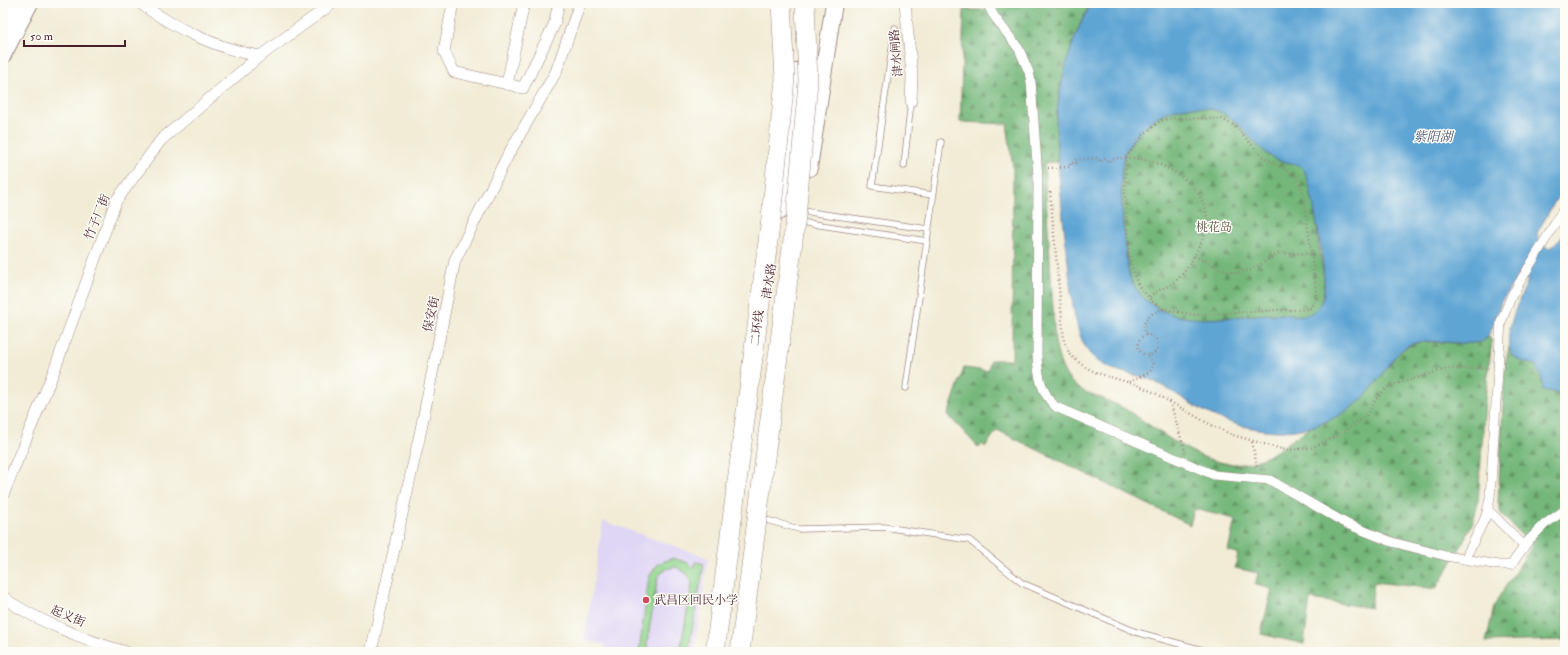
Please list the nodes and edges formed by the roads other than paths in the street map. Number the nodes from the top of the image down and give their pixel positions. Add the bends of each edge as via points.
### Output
1 (17, 3) edge
2 (32, 3) edge
3 (140, 3) edge
4 (333, 3) edge
5 (453, 3) edge
6 (524, 3) edge
7 (559, 3) edge
8 (580, 3) edge
9 (781, 3) edge
10 (805, 3) edge
11 (809, 3) edge
12 (834, 3) edge
13 (905, 3) edge
14 (987, 3) edge
15 (895, 28) dead end
16 (3, 31) edge
17 (260, 56) junction
18 (3, 57) edge
19 (507, 84) junction
20 (911, 101) joint
21 (941, 142) dead end
22 (904, 166) dead end
23 (933, 195) junction
24 (1565, 207) edge
25 (801, 217) junction
26 (928, 229) junction
27 (927, 241) junction
28 (906, 388) dead end
29 (3, 495) edge
30 (1488, 510) junction
31 (1565, 510) edge
32 (755, 517) junction
33 (1524, 546) junction
34 (1465, 559) junction
35 (3, 597) edge
36 (126, 652) edge
37 (371, 652) edge
38 (707, 652) edge
39 (715, 652) edge
40 (734, 652) edge
41 (740, 652) edge
42 (1210, 652) edge

1 - 16 street
2 - 18 street
3 - 17 street via 213,44 236,52
4 - 17 street, 竹子厂街
5 - 19 street via 444,51 454,72
6 - 19 street
7 - 19 street via 554,25 523,88
8 - 37 street, 保安街 via 556,72 508,155 455,260 420,434
9 - 39 highway, 二环线, bridge via 785,79 772,210
10 - 41 highway, 二环线, bridge via 808,82 796,217
11 - 38 main road, 津水路 via 774,255
12 - 25 main road, 津水路
13 - 20 street, 津水闸路 via 912,75
14 - 34 street via 1019,49 1031,82 1038,177 1037,356 1039,378 1052,403 1062,410 1214,475 1270,480 1348,524 1392,542 1430,553
15 - 23 lane via 872,186
17 - 29 street, 竹子厂街 via 161,140 116,201 54,371
20 - 22 lane
21 - 23 lane
23 - 26 lane
24 - 30 street via 1510,300 1501,322
25 - 26 lane
25 - 27 lane
25 - 32 main road, 津水路
26 - 27 lane
27 - 28 lane
30 - 33 street
30 - 34 street
31 - 33 street via 1544,524
32 - 40 main road, 津水路
32 - 42 lane via 799,529 884,527 969,540 1022,583 1136,632
33 - 34 street via 1511,565
35 - 36 street, 起义街 via 16,607 60,627

